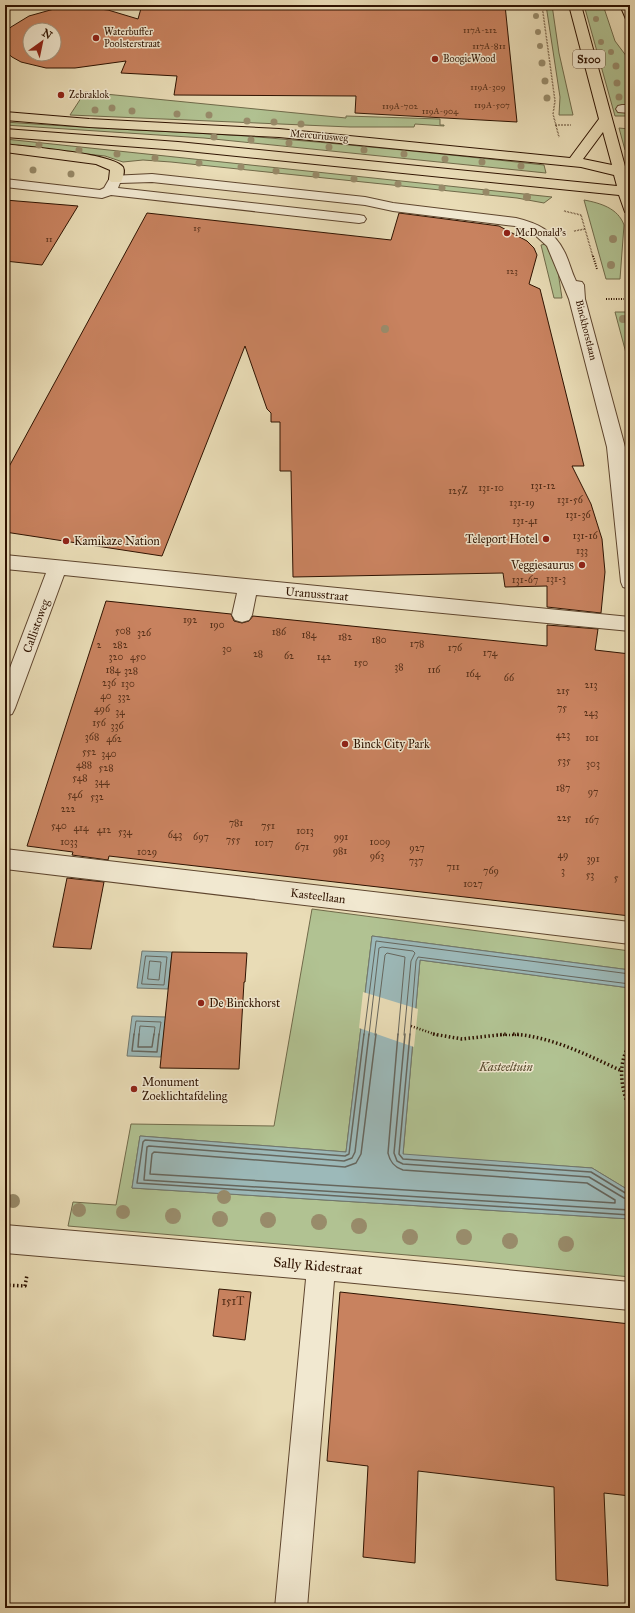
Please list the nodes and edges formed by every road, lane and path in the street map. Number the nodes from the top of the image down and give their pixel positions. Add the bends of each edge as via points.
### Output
1 (542, 5) edge
2 (574, 5) edge
3 (626, 5) edge
4 (630, 17) edge
5 (5, 116) edge
6 (606, 120) junction
7 (575, 125) dead end
8 (5, 133) edge
9 (432, 147) junction
10 (5, 148) edge
11 (599, 152) junction
12 (630, 156) edge
13 (574, 162) junction
14 (625, 174) edge
15 (116, 179) junction
16 (5, 183) edge
17 (628, 190) edge
18 (103, 192) junction
19 (365, 201) junction
20 (630, 209) edge
21 (359, 219) dead end
22 (558, 228) dead end
23 (566, 240) dead end
24 (577, 299) junction
25 (5, 562) edge
26 (58, 567) junction
27 (630, 582) edge
28 (248, 587) junction
29 (242, 615) dead end
30 (630, 624) edge
31 (5, 708) edge
32 (5, 859) edge
33 (630, 933) edge
34 (411, 1026) dead end
35 (630, 1044) edge
36 (622, 1071) junction
37 (630, 1112) edge
38 (5, 1239) edge
39 (321, 1266) junction
40 (630, 1296) edge
41 (291, 1608) edge

1 - 7 path via 555,101 555,125
2 - 6 main road, S100
3 - 4 main road
5 - 9 main road, Mercuriusweg via 279,133
6 - 11 main road, S100
6 - 11 main road
8 - 17 main road via 178,146 527,183
9 - 11 main road via 454,141 471,140
9 - 13 main road, Mercuriusweg
10 - 15 main road via 99,160 117,169
11 - 12 main road
11 - 13 main road
11 - 14 main road, S100
13 - 14 main road, Mercuriusweg via 596,165
14 - 17 main road
15 - 18 street
15 - 19 street via 152,178
16 - 18 street
17 - 20 main road
18 - 21 street
19 - 22 street via 396,200 512,213 539,219
19 - 24 street via 393,207 508,220 531,226 548,238 556,248
23 - 24 street, Binckhorstlaan via 576,269
24 - 27 street, Binckhorstlaan via 616,447
25 - 26 street, Uranusstraat
26 - 28 street, Uranusstraat
26 - 31 street, Callistoweg
28 - 29 street
28 - 30 street, Uranusstraat
32 - 33 street, Kasteellaan
34 - 36 path via 459,1039 502,1033 534,1036
35 - 36 path via 623,1058
36 - 37 path
38 - 39 street, Sally Ridestraat
39 - 40 street, Sally Ridestraat
39 - 41 street

